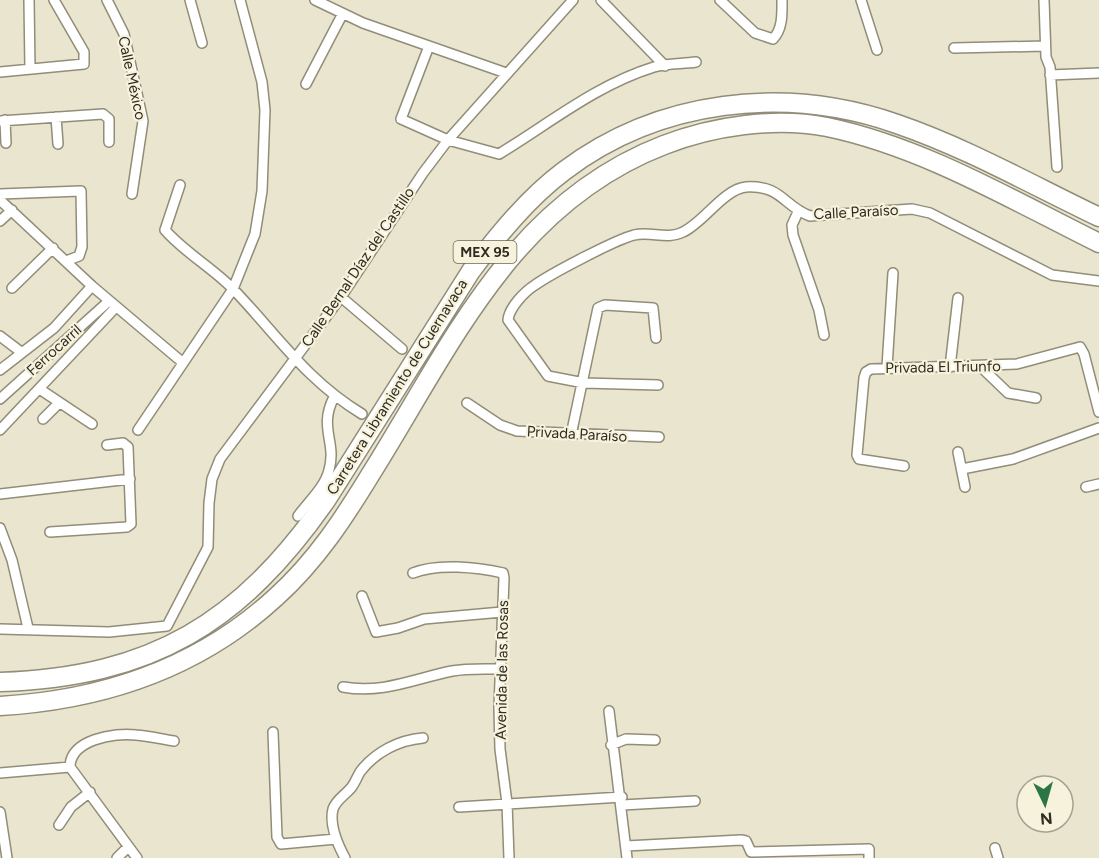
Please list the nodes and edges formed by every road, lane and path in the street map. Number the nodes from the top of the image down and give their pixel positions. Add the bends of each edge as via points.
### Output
1 (29, 0) edge
2 (54, 0) edge
3 (107, 0) edge
4 (190, 0) edge
5 (240, 0) edge
6 (315, 0) edge
7 (573, 0) edge
8 (601, 0) edge
9 (720, 0) edge
10 (782, 0) edge
11 (861, 0) edge
12 (1044, 0) edge
13 (333, 4) edge
14 (342, 15) junction
15 (202, 43) dead end
16 (429, 46) junction
17 (1046, 46) junction
18 (954, 48) dead end
19 (877, 50) dead end
20 (696, 62) dead end
21 (665, 66) junction
22 (30, 69) junction
23 (0, 72) edge
24 (506, 73) junction
25 (1099, 73) edge
26 (1050, 75) junction
27 (306, 84) dead end
28 (56, 117) junction
29 (3, 120) edge
30 (448, 140) junction
31 (109, 142) dead end
32 (6, 143) dead end
33 (58, 144) dead end
34 (1057, 166) dead end
35 (180, 185) dead end
36 (0, 194) edge
37 (132, 194) dead end
38 (0, 200) edge
39 (12, 210) junction
40 (798, 212) junction
41 (1099, 217) edge
42 (0, 220) edge
43 (1099, 243) edge
44 (53, 248) junction
45 (66, 261) junction
46 (894, 273) dead end
47 (1099, 281) edge
48 (92, 286) junction
49 (12, 288) dead end
50 (233, 289) junction
51 (341, 297) junction
52 (958, 298) dead end
53 (112, 304) junction
54 (824, 335) dead end
55 (0, 336) edge
56 (656, 338) dead end
57 (402, 349) dead end
58 (21, 352) junction
59 (294, 360) junction
60 (182, 362) junction
61 (950, 367) junction
62 (981, 367) junction
63 (888, 368) junction
64 (0, 370) edge
65 (584, 383) junction
66 (658, 385) dead end
67 (40, 390) junction
68 (334, 397) junction
69 (1036, 398) dead end
70 (0, 399) edge
71 (59, 403) junction
72 (467, 403) dead end
73 (1099, 412) edge
74 (362, 414) dead end
75 (43, 419) dead end
76 (92, 424) dead end
77 (1099, 428) edge
78 (0, 430) edge
79 (138, 430) dead end
80 (572, 435) junction
81 (659, 437) dead end
82 (107, 445) dead end
83 (958, 452) dead end
84 (903, 466) dead end
85 (962, 469) junction
86 (130, 479) junction
87 (1099, 484) edge
88 (965, 487) dead end
89 (1086, 487) dead end
90 (0, 494) edge
91 (298, 516) dead end
92 (0, 528) edge
93 (50, 532) dead end
94 (0, 560) edge
95 (12, 560) junction
96 (413, 573) dead end
97 (362, 596) dead end
98 (502, 612) junction
99 (27, 628) junction
100 (0, 629) edge
101 (499, 669) junction
102 (0, 682) edge
103 (343, 687) dead end
104 (0, 706) edge
105 (609, 711) dead end
106 (273, 732) dead end
107 (423, 738) dead end
108 (655, 740) dead end
109 (174, 741) dead end
110 (611, 745) junction
111 (70, 767) junction
112 (0, 772) edge
113 (90, 792) junction
114 (622, 801) junction
115 (695, 801) dead end
116 (507, 803) junction
117 (459, 807) dead end
118 (0, 812) edge
119 (59, 825) dead end
120 (336, 839) junction
121 (626, 846) junction
122 (128, 847) junction
123 (869, 854) edge
124 (7, 858) edge
125 (117, 858) edge
126 (137, 858) edge
127 (345, 858) edge
128 (509, 858) edge
129 (627, 858) edge

1 - 22 street
2 - 22 street via 84,52 84,64
3 - 37 street, Calle México via 124,34 142,121
4 - 15 street
5 - 50 street via 262,82 264,119 262,191 255,234
6 - 13 street
7 - 24 street, Calle Bernal Díaz del Castillo
8 - 21 street
9 - 10 street via 755,33 773,39 782,18
11 - 19 street
12 - 17 street
13 - 14 street
14 - 16 street
14 - 27 street
16 - 24 street
16 - 30 street via 401,119
17 - 18 street
17 - 26 street
20 - 21 street
21 - 30 street via 595,93 499,154
22 - 23 street
24 - 30 street, Calle Bernal Díaz del Castillo
25 - 26 street
26 - 34 street
28 - 29 street
28 - 31 street via 108,115
28 - 33 street
29 - 32 street
30 - 51 street, Calle Bernal Díaz del Castillo
35 - 50 street via 165,230
36 - 45 street via 81,191 82,247 79,256
38 - 39 street
39 - 42 street
39 - 44 street
40 - 47 street, Calle Paraíso via 810,216 912,209 930,213 1052,275
40 - 54 street via 792,225 793,235
40 - 65 street, Calle Paraíso via 769,188 743,187 686,231 671,237 635,235 534,285 508,313 508,320 548,376
41 - 102 highway, Carretera Libramiento de Cuernavaca / MEX 95 via 947,143 835,107 734,104 676,114 644,125 562,172 496,238 471,271 321,508 264,580 208,623 156,653 93,671
43 - 104 highway, Carretera Libramiento de Cuernavaca / MEX 95 via 938,165 886,144 825,127 796,123 724,128 689,135 651,150 572,196 496,274 329,540 261,610 194,657 134,683 65,700
44 - 45 street
44 - 49 street
45 - 48 street
46 - 63 street
48 - 53 street
48 - 58 street via 54,328
50 - 59 street
50 - 60 street
51 - 57 street
51 - 59 street, Calle Bernal Díaz del Castillo
52 - 61 street
53 - 60 street
53 - 67 street
53 - 70 street, Ferrocarril
55 - 58 street
56 - 65 street via 653,308 598,308
58 - 64 street
59 - 68 street
59 - 99 street, Calle Bernal Díaz del Castillo via 220,459 212,479 208,547 167,626 109,632
60 - 79 street
61 - 62 street, Privada El Triunfo
61 - 63 street, Privada El Triunfo
62 - 69 street via 1008,393
62 - 73 street, Privada El Triunfo via 1017,364 1080,347
63 - 84 street, Privada El Triunfo via 866,372 857,454 865,462
65 - 66 street, Calle Paraíso
65 - 80 street
67 - 71 street
67 - 78 street
68 - 74 street
68 - 91 street via 326,420 330,470
71 - 75 street
71 - 76 street
72 - 80 street, Privada Paraíso via 500,425 517,431
77 - 85 street via 1013,459
80 - 81 street, Privada Paraíso
82 - 86 street via 127,443
83 - 85 street
85 - 88 street
86 - 90 street
86 - 93 street via 133,520 127,527
87 - 89 street
92 - 95 street
94 - 95 street
95 - 99 street
96 - 98 street, Avenida de las Rosas via 444,566 503,573
97 - 98 street via 376,632 424,619
98 - 101 street, Avenida de las Rosas
99 - 100 street
101 - 103 street via 456,670 385,689
101 - 116 street, Avenida de las Rosas via 500,749
105 - 110 street
106 - 120 street via 280,844
107 - 120 street via 389,747 371,759 333,810
108 - 110 street via 626,739
109 - 111 street via 136,735 84,744 70,759
110 - 114 street
111 - 112 street
111 - 113 street
113 - 119 street via 71,807
113 - 122 street
114 - 115 street
114 - 116 street
114 - 121 street
116 - 117 street
116 - 128 street, Avenida de las Rosas
118 - 124 street
120 - 127 street
121 - 123 street via 741,840 746,841 751,852
121 - 129 street
122 - 125 street
122 - 126 street

